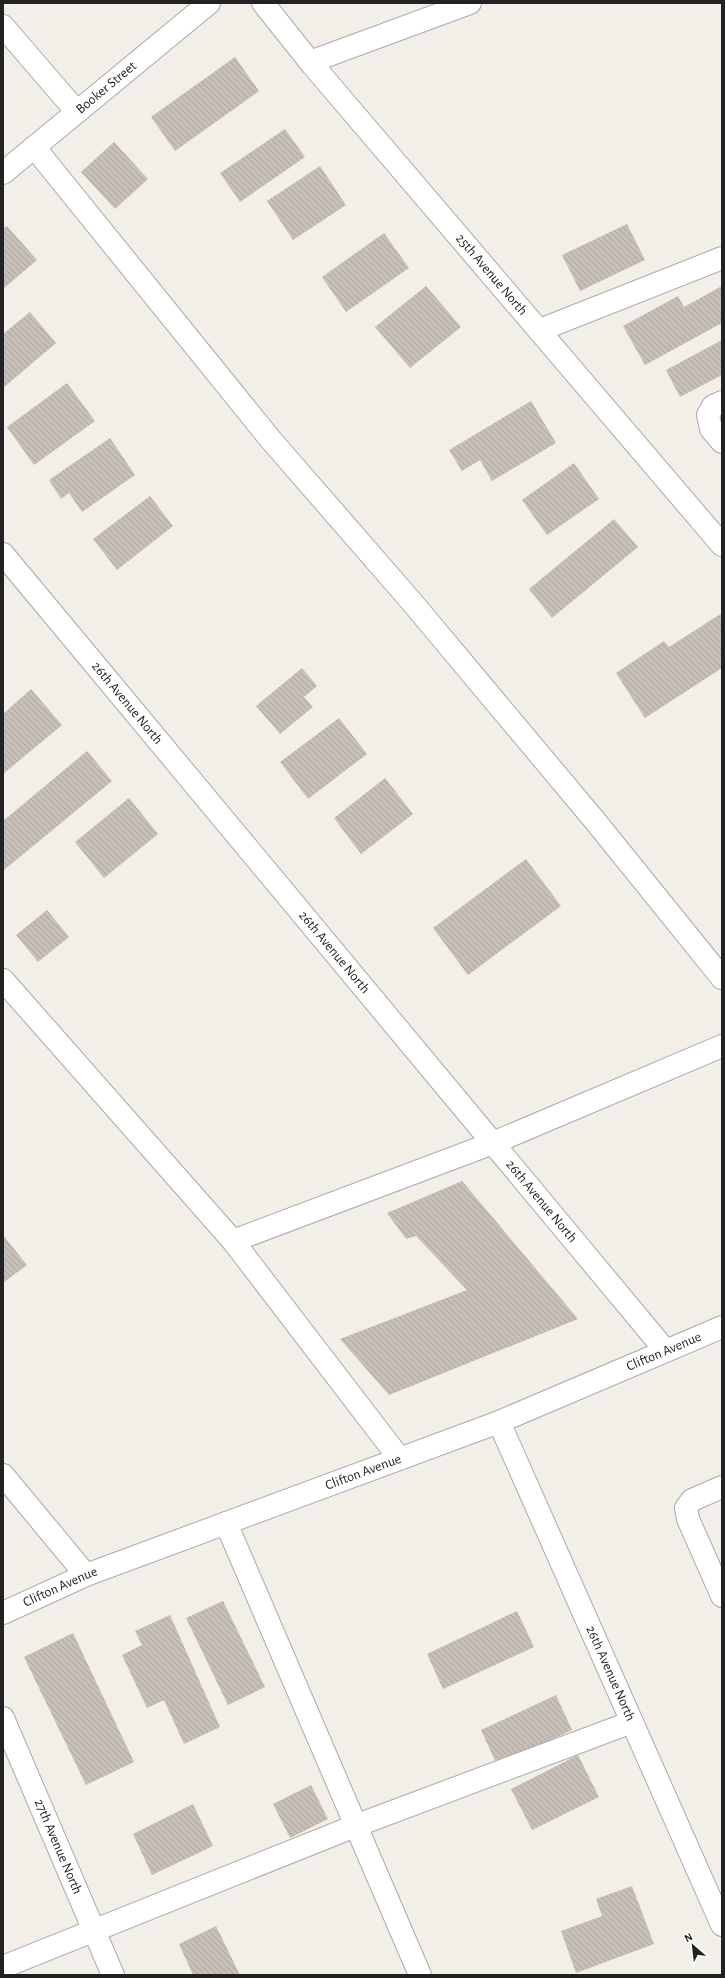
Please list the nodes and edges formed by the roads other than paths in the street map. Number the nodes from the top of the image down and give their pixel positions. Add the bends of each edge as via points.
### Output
1 (209, 3) edge
2 (263, 3) edge
3 (470, 3) edge
4 (3, 26) edge
5 (310, 62) junction
6 (77, 112) junction
7 (34, 147) junction
8 (3, 173) edge
9 (722, 258) edge
10 (540, 330) junction
11 (722, 402) edge
12 (722, 442) edge
13 (722, 545) edge
14 (3, 554) edge
15 (722, 978) edge
16 (3, 980) edge
17 (722, 1046) edge
18 (493, 1143) junction
19 (233, 1241) junction
20 (722, 1327) edge
21 (665, 1350) junction
22 (499, 1422) junction
23 (400, 1459) junction
24 (3, 1475) edge
25 (722, 1487) edge
26 (226, 1523) junction
27 (86, 1575) junction
28 (722, 1596) edge
29 (3, 1613) edge
30 (3, 1718) edge
31 (632, 1722) junction
32 (355, 1826) junction
33 (722, 1925) edge
34 (95, 1931) junction
35 (3, 1967) edge
36 (113, 1975) edge
37 (420, 1975) edge

1 - 6 street, Booker Street
2 - 5 street, 25th Avenue North
3 - 5 street
4 - 6 street
5 - 10 street, 25th Avenue North
6 - 7 street, Booker Street
7 - 8 street, Booker Street
7 - 15 street via 272,440 596,822
9 - 10 street
10 - 13 street, 25th Avenue North
11 - 12 street via 713,406 708,415 711,429
14 - 18 street, 26th Avenue North
16 - 19 street
17 - 18 street
18 - 19 street
18 - 21 street, 26th Avenue North
19 - 23 street
20 - 21 street, Clifton Avenue
21 - 22 street, Clifton Avenue
22 - 23 street, Clifton Avenue
22 - 31 street, 26th Avenue North
23 - 26 street, Clifton Avenue
24 - 27 street
25 - 28 street via 692,1500 686,1508
26 - 27 street, Clifton Avenue
26 - 32 street
27 - 29 street, Clifton Avenue
30 - 34 street, 27th Avenue North
31 - 32 street
31 - 33 street, 26th Avenue North
32 - 34 street
32 - 37 street
34 - 35 street
34 - 36 street, 27th Avenue North

